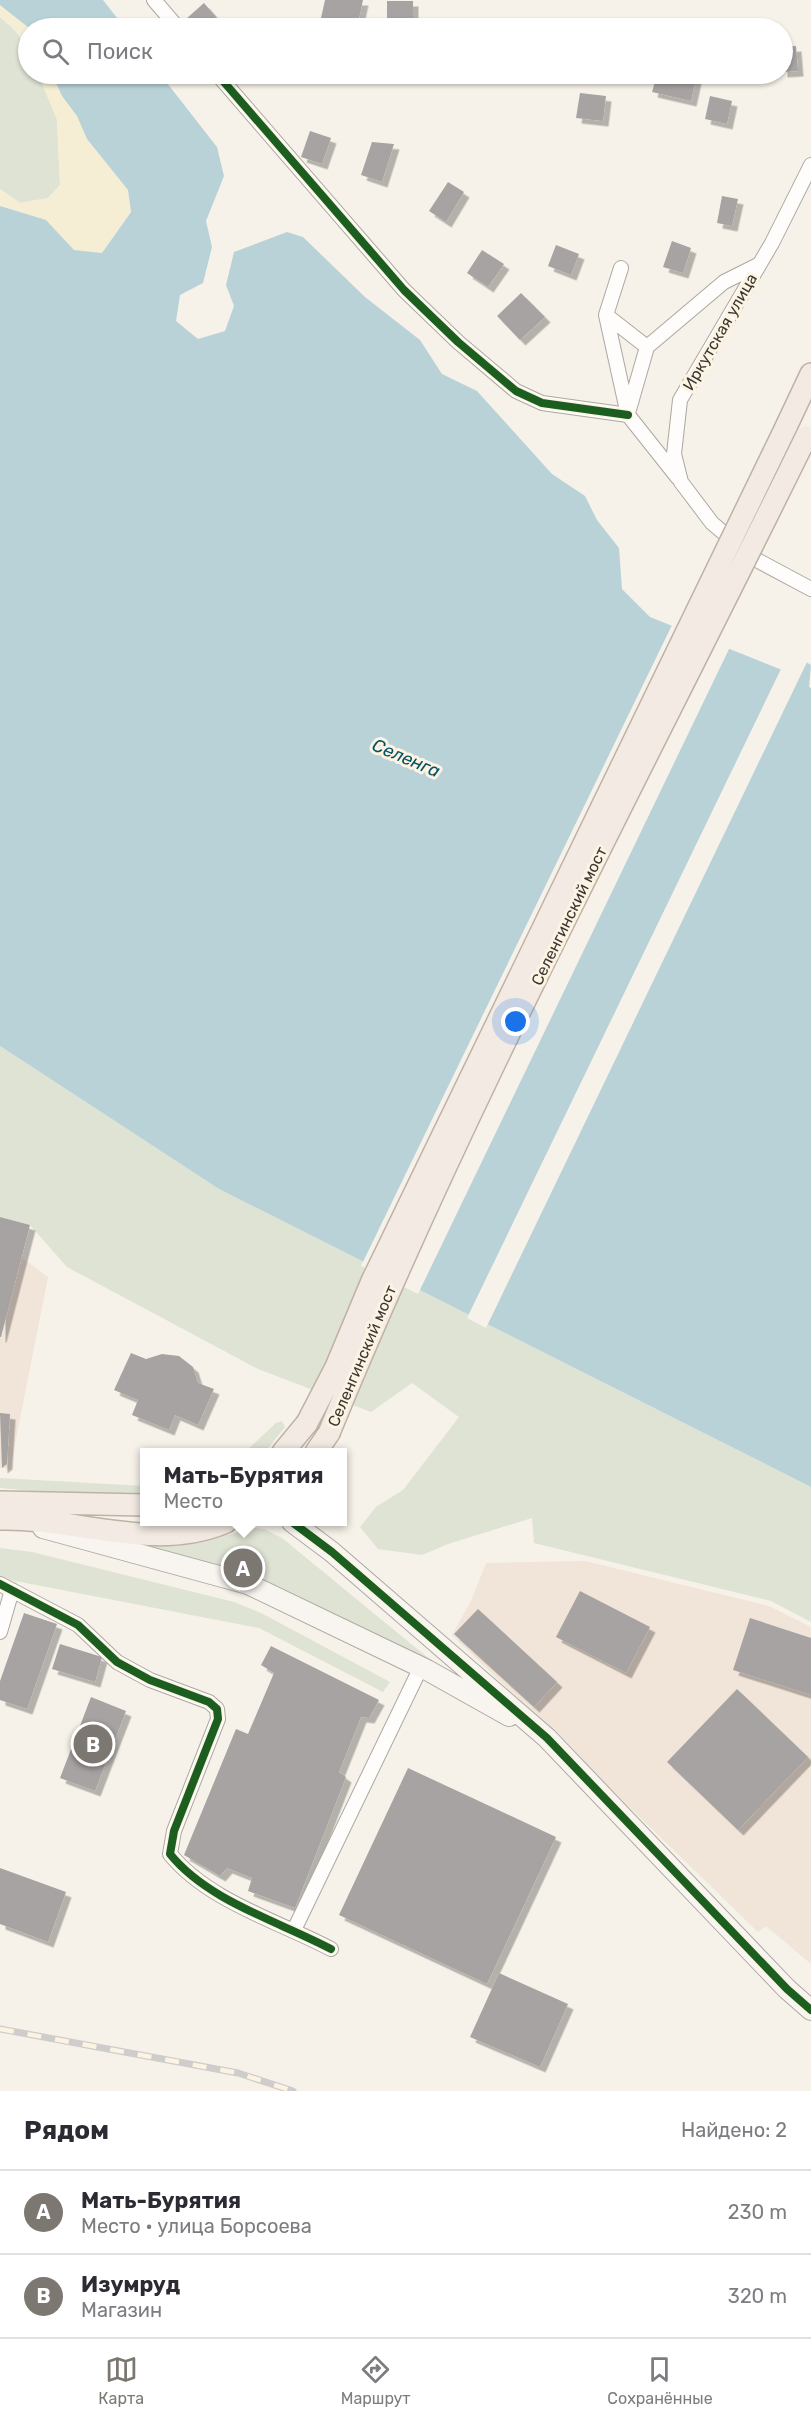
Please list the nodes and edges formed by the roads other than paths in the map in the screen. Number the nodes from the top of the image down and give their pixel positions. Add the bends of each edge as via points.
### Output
1 (154, 0) edge
2 (169, 18) edge
3 (226, 84) edge
4 (811, 165) edge
5 (758, 265) junction
6 (621, 268) dead end
7 (606, 315) junction
8 (647, 347) junction
9 (811, 374) edge
10 (628, 415) junction
11 (809, 433) edge
12 (681, 483) junction
13 (811, 589) edge
14 (286, 1448) edge
15 (319, 1448) edge
16 (140, 1505) edge
17 (2, 1513) edge
18 (215, 1526) edge
19 (299, 1526) edge
20 (6, 1587) edge
21 (0, 1632) edge
22 (421, 1667) junction
23 (547, 1738) junction
24 (294, 1930) junction
25 (331, 1949) dead end
26 (811, 2010) edge

1 - 2 street
3 - 10 street via 404,290 516,391 542,403
4 - 5 street, Иркутская улица
5 - 8 street via 724,282
5 - 12 street, Иркутская улица via 680,400 674,454
6 - 7 street
7 - 8 street
7 - 10 street
8 - 10 street
9 - 14 main road, Селенгинский мост, bridge via 372,1281 336,1367 307,1423
10 - 12 street
11 - 15 main road, Селенгинский мост, bridge via 468,1121
12 - 13 street, Иркутская улица via 712,523 753,558
16 - 17 main road
17 - 18 main road via 151,1535
17 - 22 street via 248,1584
19 - 23 street
20 - 21 street
20 - 24 street via 78,1625 117,1662 217,1709 218,1719 174,1832 170,1854 209,1890
22 - 23 street
22 - 24 street
23 - 26 street
24 - 25 street

